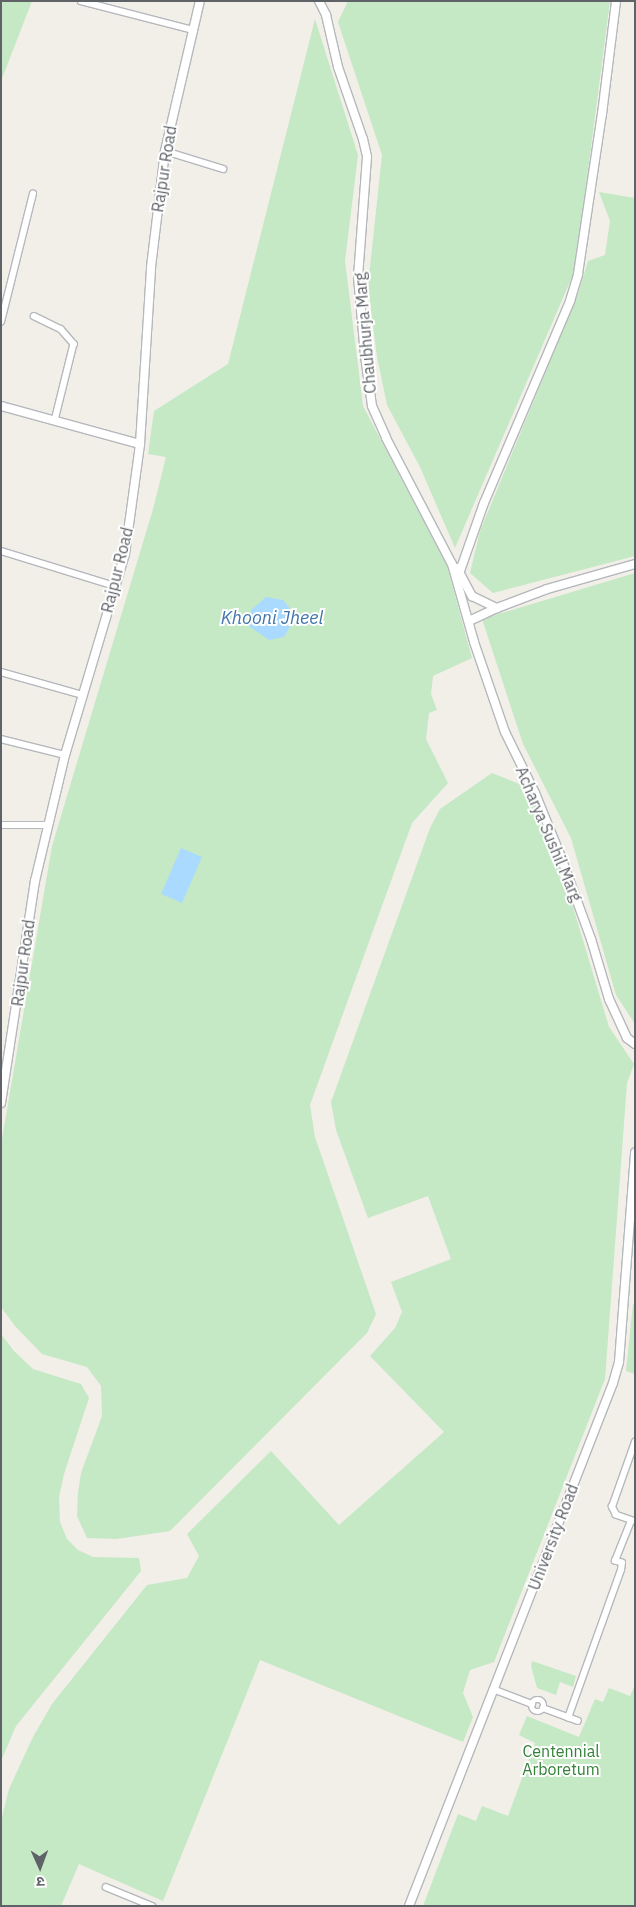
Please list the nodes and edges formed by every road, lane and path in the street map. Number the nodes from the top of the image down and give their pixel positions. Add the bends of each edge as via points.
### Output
1 (81, 1) edge
2 (200, 1) edge
3 (319, 1) edge
4 (616, 1) edge
5 (193, 30) junction
6 (164, 151) junction
7 (223, 169) dead end
8 (33, 194) dead end
9 (34, 316) dead end
10 (1, 322) edge
11 (1, 406) edge
12 (55, 421) junction
13 (140, 444) junction
14 (1, 551) edge
15 (452, 564) junction
16 (635, 564) edge
17 (460, 571) junction
18 (116, 586) junction
19 (496, 608) junction
20 (469, 621) junction
21 (1, 672) edge
22 (83, 695) junction
23 (1, 739) edge
24 (65, 755) junction
25 (1, 825) edge
26 (48, 825) junction
27 (635, 1044) edge
28 (1, 1103) edge
29 (635, 1153) edge
30 (635, 1442) edge
31 (493, 1689) junction
32 (568, 1718) junction
33 (578, 1721) dead end
34 (106, 1887) dead end
35 (152, 1906) edge
36 (409, 1906) edge

1 - 5 street
2 - 5 street, Rajpur Road
3 - 15 street, Chaubhurja Marg via 326,15 338,67 367,157 358,277 372,406
4 - 17 street via 578,274 570,301 484,503
5 - 6 street, Rajpur Road
6 - 7 street
6 - 13 street, Rajpur Road via 151,267
8 - 10 street
9 - 12 street via 61,329 74,344
11 - 12 street
12 - 13 street
13 - 18 street, Rajpur Road via 125,554
14 - 18 street
15 - 17 street
15 - 20 street, Acharya Sushil Marg
16 - 19 street via 547,589
17 - 19 street via 472,596
18 - 22 street, Rajpur Road
19 - 20 street
20 - 27 street, Acharya Sushil Marg via 505,732 560,852 609,998 627,1038
21 - 22 street
22 - 24 street, Rajpur Road
23 - 24 street
24 - 26 street, Rajpur Road
25 - 26 street
26 - 28 street, Rajpur Road via 35,881
29 - 31 street, University Road via 619,1362 614,1383
30 - 32 street via 612,1507 616,1515 632,1521 615,1561 622,1564 621,1570
31 - 32 street via 532,1704 536,1712 543,1708
31 - 36 street, University Road
32 - 33 street
34 - 35 street

